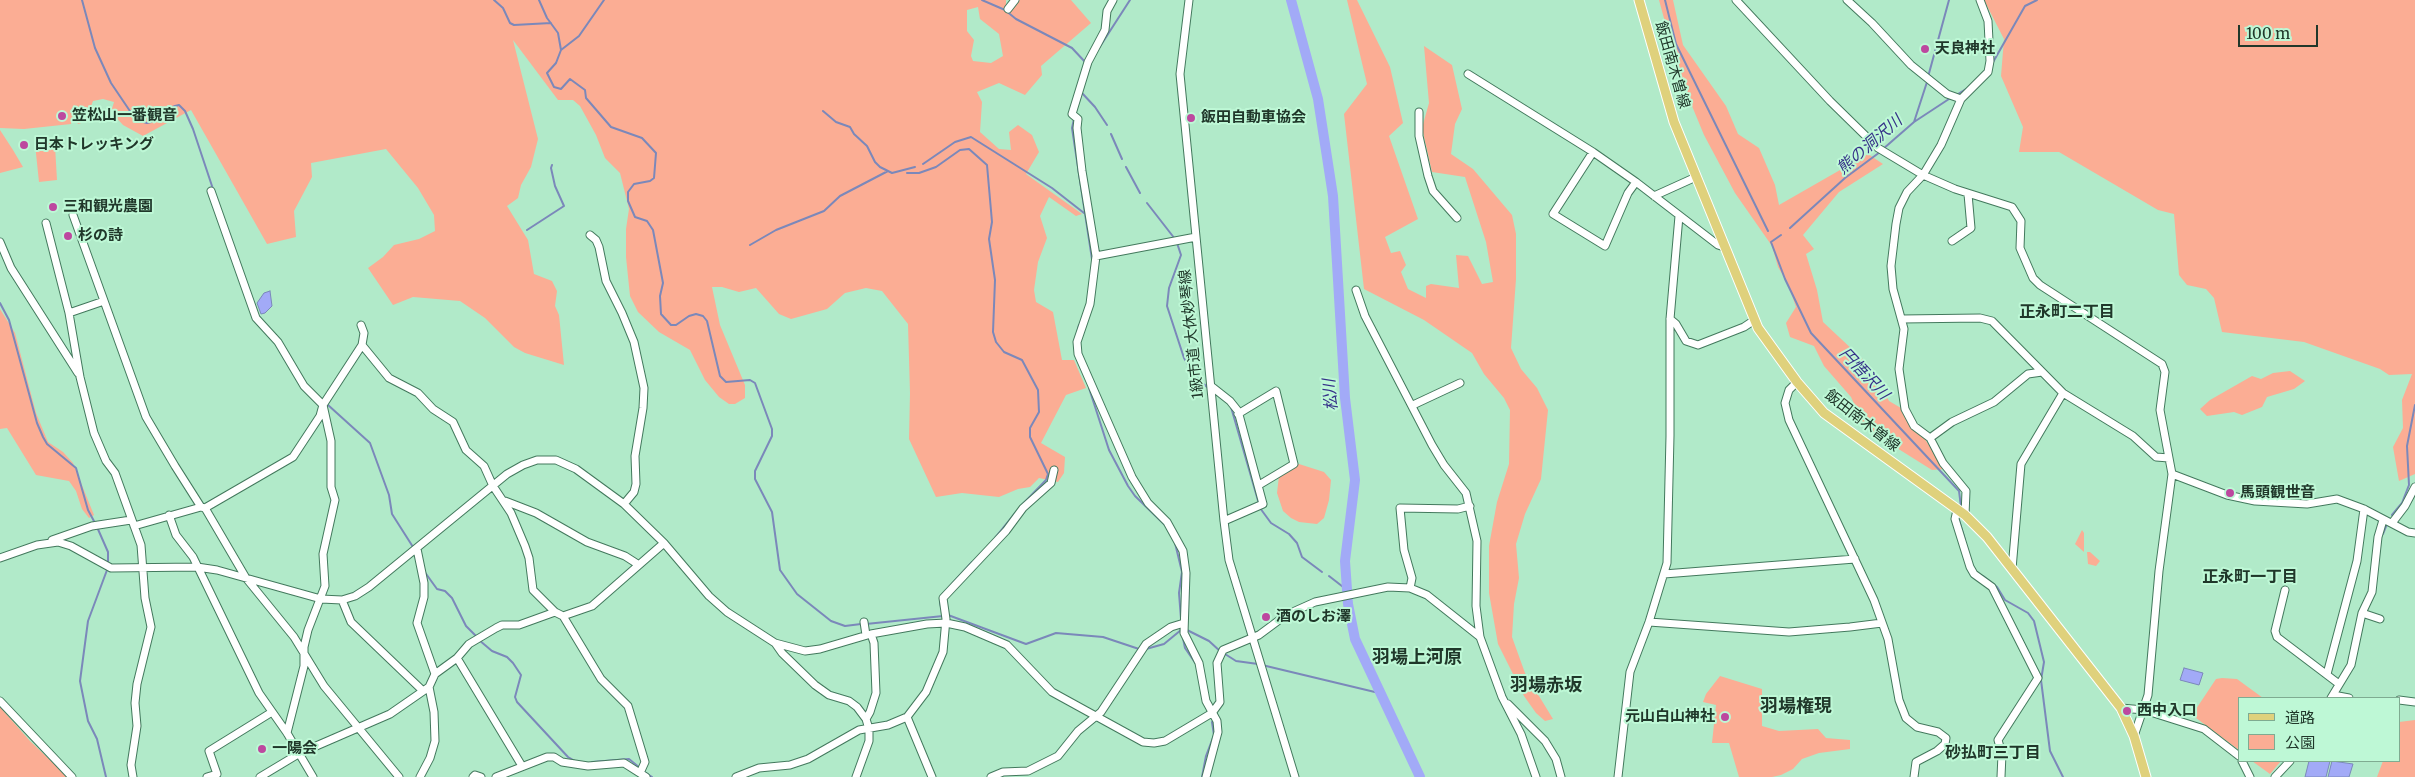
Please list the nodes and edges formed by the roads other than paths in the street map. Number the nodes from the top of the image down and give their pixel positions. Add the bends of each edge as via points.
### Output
1 (1015, 0) edge
2 (1113, 0) edge
3 (1189, 0) edge
4 (1639, 0) edge
5 (1736, 0) edge
6 (1847, 0) edge
7 (1980, 0) edge
8 (1008, 9) dead end
9 (1468, 74) dead end
10 (1961, 99) junction
11 (1419, 112) dead end
12 (1593, 152) junction
13 (1923, 175) junction
14 (1696, 177) junction
15 (1636, 182) junction
16 (211, 191) dead end
17 (1968, 194) junction
18 (1654, 196) junction
19 (73, 215) dead end
20 (1679, 216) junction
21 (1456, 218) dead end
22 (46, 222) dead end
23 (590, 235) dead end
24 (1196, 237) junction
25 (1952, 241) dead end
26 (0, 242) edge
27 (1724, 247) junction
28 (1096, 256) junction
29 (1356, 290) dead end
30 (104, 301) junction
31 (69, 313) junction
32 (1670, 319) junction
33 (1902, 319) junction
34 (1753, 320) junction
35 (361, 325) dead end
36 (362, 345) junction
37 (2042, 372) junction
38 (80, 377) junction
39 (1797, 382) junction
40 (1460, 383) dead end
41 (1211, 386) junction
42 (2063, 393) junction
43 (322, 405) junction
44 (1413, 405) junction
45 (1238, 414) junction
46 (1930, 438) junction
47 (2169, 458) junction
48 (1054, 470) dead end
49 (2172, 474) junction
50 (1259, 485) junction
51 (493, 486) junction
52 (2415, 487) edge
53 (505, 501) junction
54 (624, 504) junction
55 (1470, 506) junction
56 (203, 508) junction
57 (2364, 509) junction
58 (1961, 512) junction
59 (169, 515) junction
60 (2383, 520) junction
61 (1224, 521) junction
62 (132, 523) junction
63 (2392, 523) junction
64 (2415, 533) edge
65 (48, 542) junction
66 (664, 543) junction
67 (417, 549) junction
68 (0, 558) edge
69 (1855, 559) junction
70 (639, 566) junction
71 (197, 567) junction
72 (144, 568) junction
73 (2012, 569) junction
74 (1664, 574) junction
75 (246, 578) junction
76 (1410, 588) junction
77 (2285, 590) dead end
78 (321, 599) junction
79 (342, 600) junction
80 (555, 612) junction
81 (2362, 613) junction
82 (563, 616) junction
83 (945, 618) junction
84 (2380, 619) dead end
85 (1649, 622) junction
86 (1882, 623) junction
87 (1183, 627) junction
88 (866, 630) junction
89 (1480, 637) junction
90 (1253, 638) junction
91 (775, 643) junction
92 (305, 657) junction
93 (457, 658) junction
94 (435, 674) junction
95 (2326, 674) junction
96 (2339, 684) junction
97 (425, 688) junction
98 (2332, 696) edge
99 (2400, 700) edge
100 (0, 702) edge
101 (1505, 702) junction
102 (2415, 702) edge
103 (2121, 708) junction
104 (2144, 710) junction
105 (272, 712) junction
106 (1212, 713) junction
107 (907, 717) junction
108 (1094, 717) junction
109 (866, 719) junction
110 (360, 728) junction
111 (869, 729) junction
112 (287, 733) junction
113 (2134, 736) junction
114 (1288, 750) junction
115 (300, 753) junction
116 (2238, 755) edge
117 (2242, 762) edge
118 (2289, 762) edge
119 (522, 766) junction
120 (643, 772) edge
121 (423, 776) edge
122 (72, 777) edge
123 (133, 777) edge
124 (207, 777) edge
125 (260, 777) edge
126 (312, 777) edge
127 (399, 777) edge
128 (473, 777) edge
129 (481, 777) edge
130 (496, 777) edge
131 (737, 777) edge
132 (856, 777) edge
133 (932, 777) edge
134 (991, 777) edge
135 (1206, 777) edge
136 (1295, 777) edge
137 (1300, 777) edge
138 (1536, 777) edge
139 (1561, 777) edge
140 (1618, 777) edge
141 (1914, 777) edge
142 (2001, 777) edge
143 (2146, 777) edge
144 (2250, 777) edge
145 (2275, 777) edge

1 - 8 street
2 - 28 street via 1107,11 1105,30 1087,65 1075,116
3 - 24 street, 1級市道 大休妙琴線 via 1180,74
4 - 14 main road, 飯田南木曽線 via 1674,122
5 - 13 street via 1878,148
6 - 10 street via 1928,78 1947,94
7 - 10 street via 1988,21 1988,72
9 - 12 street
10 - 13 street via 1941,145
11 - 21 street via 1418,136 1433,191
12 - 15 street
12 - 15 street via 1553,214 1605,246
13 - 17 street
13 - 33 street via 1907,192 1896,224 1891,266 1893,289
14 - 18 street
14 - 27 main road, 飯田南木曽線
15 - 18 street
16 - 43 street via 256,318 278,342 304,386
17 - 25 street via 1971,228
17 - 47 street via 2008,205 2018,214 2021,221 2020,248 2026,265 2040,285 2162,364 2165,372 2160,410
18 - 20 street
19 - 30 street
20 - 27 street
20 - 32 street
22 - 31 street
23 - 54 street via 596,240 606,281 634,342 644,388 635,456 636,484
24 - 28 street
24 - 41 street, 1級市道 大休妙琴線
26 - 38 street via 11,268
27 - 34 main road, 飯田南木曽線
28 - 87 street via 1090,304 1077,342 1078,354 1132,477 1148,503 1167,522 1183,551 1186,572
29 - 44 street via 1366,316
30 - 31 street
30 - 56 street via 146,417
31 - 38 street
32 - 34 street via 1686,341 1698,345 1744,327
32 - 74 street via 1670,436 1667,563
33 - 37 street via 1980,318 1992,321
33 - 46 street via 1904,329 1899,369 1905,409 1914,426
34 - 39 main road, 飯田南木曽線
35 - 36 street via 364,332
36 - 43 street
36 - 51 street via 389,378 418,393 452,422 466,450 484,466
37 - 42 street
37 - 46 street via 2028,374 1994,402 1952,422
38 - 62 street via 94,434 115,473
39 - 58 main road, 飯田南木曽線 via 1824,412
39 - 69 street via 1789,390 1785,403 1789,420
40 - 44 street
41 - 45 street via 1230,401
41 - 61 street, 1級市道 大休妙琴線
42 - 47 street via 2133,436 2156,457
42 - 73 street via 2020,464
43 - 56 street via 320,416 294,458
43 - 78 street via 331,441 331,487 335,500 324,554 325,586
44 - 55 street
45 - 50 street
45 - 50 street via 1276,391 1294,464
46 - 58 street via 1943,463 1966,491
47 - 49 street
48 - 83 street via 1051,483 1022,508 1006,531 947,593 944,598
49 - 57 street via 2255,502 2307,504 2333,498
49 - 104 street
50 - 61 street via 1263,504
51 - 53 street
51 - 54 street via 523,465 538,460 556,460
51 - 67 street
52 - 63 street via 2406,506
53 - 70 street via 536,513 586,542 625,556
53 - 80 street via 530,558 532,590
54 - 66 street
55 - 76 street via 1458,509 1400,508 1404,550 1412,578
55 - 89 street via 1476,541 1476,606
56 - 59 street
56 - 75 street
57 - 60 street
57 - 95 street via 2357,561
58 - 73 main road, 飯田南木曽線 via 1987,537
58 - 142 street via 1955,519 1970,567 1992,587 2038,678 1998,740 2002,754
59 - 62 street
59 - 71 street via 176,535
60 - 63 street
60 - 81 street via 2378,536 2372,592
61 - 90 street, 1級市道 大休妙琴線 via 1229,560
62 - 65 street via 97,525
62 - 72 street via 141,544
63 - 64 street
65 - 68 street
65 - 72 street via 71,546 108,566
66 - 70 street
66 - 91 street via 709,596 727,612
67 - 79 street via 369,587
67 - 94 street via 424,597 417,623
69 - 74 street
69 - 86 street
70 - 82 street via 592,606
71 - 72 street
71 - 75 street
71 - 105 street via 259,693
72 - 123 street via 145,598 151,627 137,684 137,726 131,765
73 - 103 main road, 飯田南木曽線
74 - 85 street
75 - 78 street
75 - 92 street via 294,637
76 - 89 street via 1428,595
76 - 90 street via 1388,587 1329,598 1289,613
77 - 95 street via 2275,631 2277,637
78 - 79 street
78 - 92 street via 308,630
79 - 97 street via 351,622
80 - 82 street
80 - 93 street via 519,625 502,625 478,638
81 - 84 street
81 - 96 street via 2351,665
82 - 120 street via 600,679 628,706 645,762
83 - 88 street
83 - 107 street via 943,652 926,692
83 - 108 street via 1007,645 1046,687
85 - 86 street via 1789,632
85 - 140 street via 1630,672
86 - 141 street via 1906,718 1917,727 1938,732 1946,738 1945,744 1937,751 1916,762
87 - 106 street via 1199,663 1206,701
87 - 108 street via 1144,647 1101,712
88 - 91 street via 820,649 805,651
88 - 109 street via 874,643 876,693
89 - 101 street
90 - 106 street via 1222,652 1217,663 1220,702
90 - 114 street, 1級市道 大休妙琴線
91 - 109 street via 814,685 829,695 849,701
92 - 110 street via 324,686
92 - 112 street
93 - 94 street
93 - 119 street
94 - 97 street
95 - 96 street
96 - 98 street
97 - 110 street via 390,714
97 - 121 street via 436,731
99 - 102 street
100 - 122 street
101 - 138 street via 1521,734
101 - 139 street via 1545,741 1556,759
103 - 104 street
103 - 113 main road, 飯田南木曽線
104 - 113 street
104 - 116 street via 2204,729
105 - 112 street
105 - 124 street via 209,751 216,774
106 - 108 street via 1176,736 1154,743 1138,740
106 - 135 street via 1218,732
107 - 111 street
107 - 133 street
108 - 134 street via 1058,756 1034,769 1003,772
109 - 111 street
110 - 115 street
110 - 127 street
111 - 131 street via 859,730 808,759 790,765 759,768
111 - 132 street via 869,741
112 - 115 street
113 - 143 main road, 飯田南木曽線
114 - 136 street, 1級市道 大休妙琴線
114 - 137 street
115 - 125 street
115 - 126 street
117 - 144 street
118 - 145 street
119 - 120 street via 554,757 562,762 588,766 624,763
119 - 130 street
128 - 129 street via 475,774

